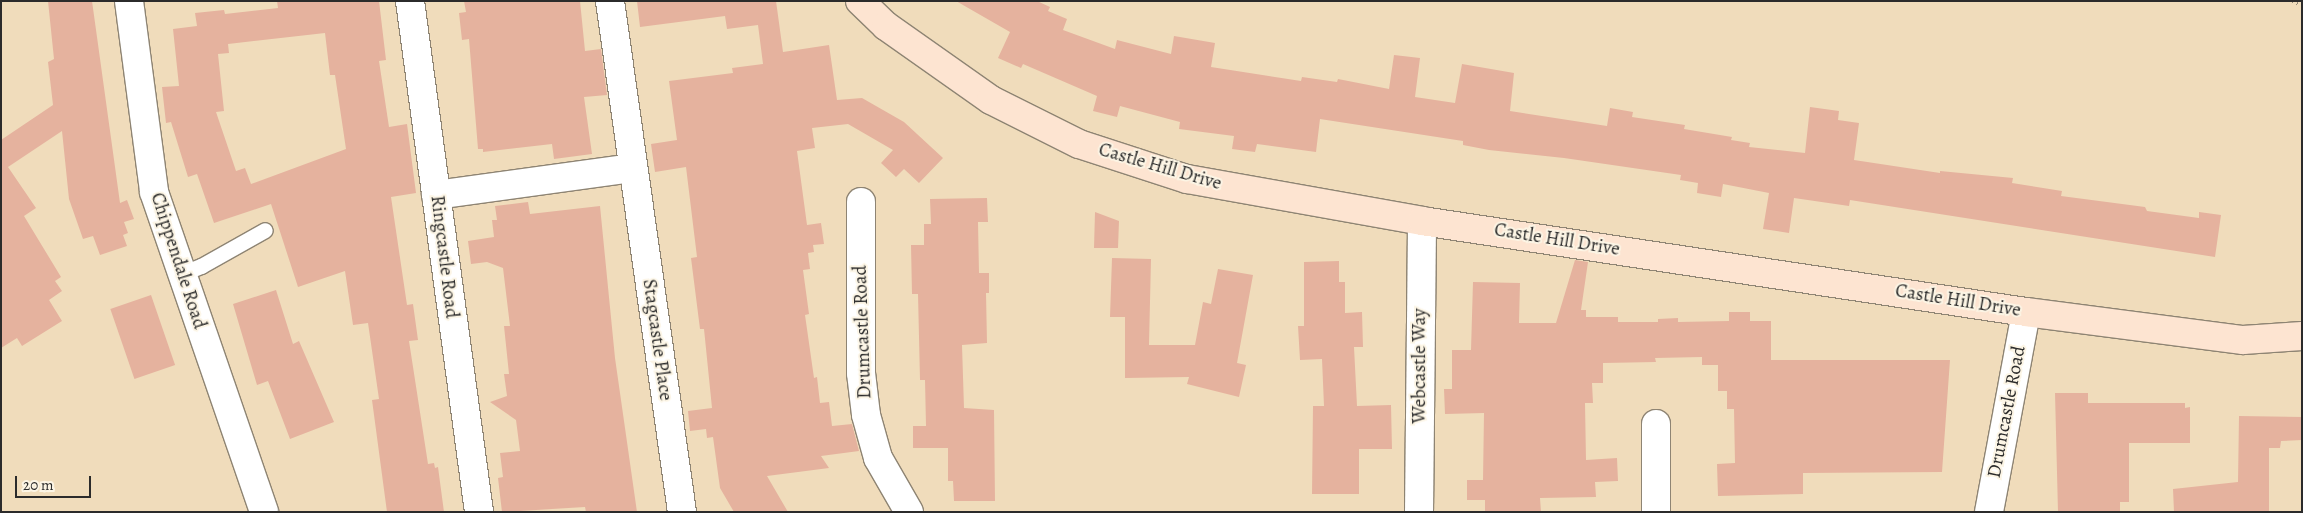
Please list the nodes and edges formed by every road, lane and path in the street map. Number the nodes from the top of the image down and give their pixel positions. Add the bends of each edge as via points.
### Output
1 (129, 1) edge
2 (410, 1) edge
3 (610, 1) edge
4 (860, 1) edge
5 (2292, 1) edge
6 (2302, 5) edge
7 (632, 168) junction
8 (436, 195) junction
9 (861, 202) dead end
10 (1422, 221) junction
11 (265, 230) dead end
12 (181, 274) junction
13 (2026, 312) junction
14 (2302, 336) edge
15 (1656, 424) dead end
16 (264, 512) edge
17 (479, 512) edge
18 (682, 512) edge
19 (909, 512) edge
20 (1419, 512) edge
21 (1656, 512) edge
22 (1988, 512) edge

1 - 12 street, Chippendale Road via 154,192
2 - 8 street, Ringcastle Road
3 - 7 street, Stagcastle Place
4 - 10 street, Castle Hill Drive via 886,26 991,100 1079,144 1187,179
5 - 6 path
7 - 8 street
7 - 18 street, Stagcastle Place
8 - 17 street, Ringcastle Road
9 - 19 street, Drumcastle Road via 861,373 866,415 878,458
10 - 13 street, Castle Hill Drive
10 - 20 street, Webcastle Way
11 - 12 lane
12 - 16 street, Chippendale Road
13 - 14 street, Castle Hill Drive via 2243,340
13 - 22 street, Drumcastle Road
15 - 21 street

